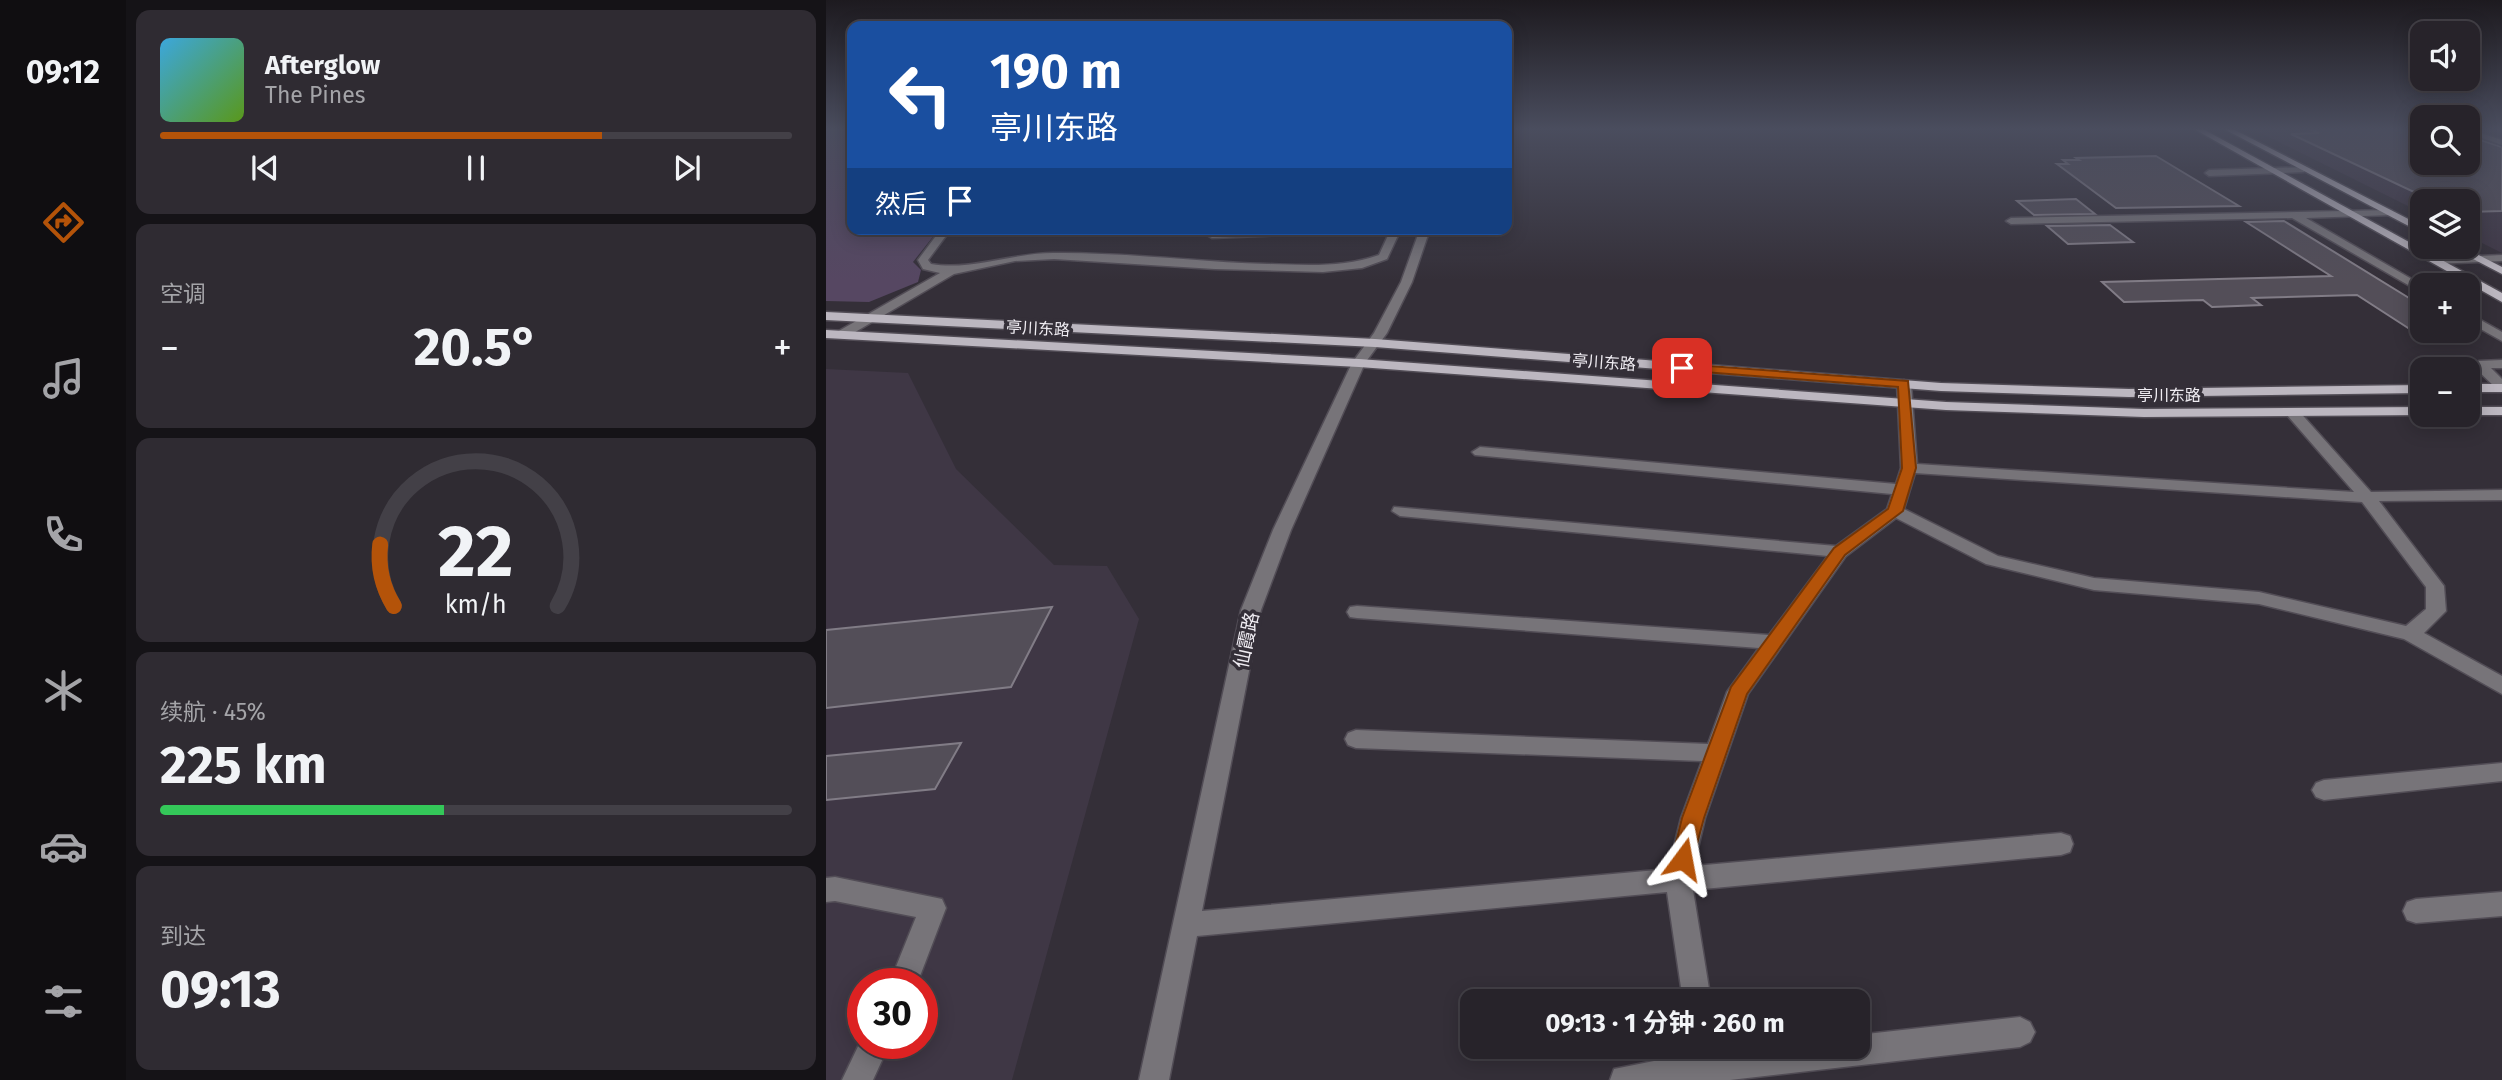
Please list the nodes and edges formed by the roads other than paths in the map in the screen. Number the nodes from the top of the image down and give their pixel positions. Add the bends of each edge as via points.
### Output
1 (2289, 179) edge
2 (2324, 179) edge
3 (2389, 213) junction
4 (2352, 214) junction
5 (2294, 215) junction
6 (2011, 221) dead end
7 (2410, 224) edge
8 (942, 235) edge
9 (1393, 235) edge
10 (1423, 235) edge
11 (2502, 258) edge
12 (2479, 259) joint
13 (2480, 259) edge
14 (2435, 261) junction
15 (950, 271) junction
16 (2502, 271) edge
17 (2410, 283) edge
18 (2502, 298) edge
19 (826, 316) edge
20 (869, 318) junction
21 (2480, 324) edge
22 (826, 334) edge
23 (841, 335) junction
24 (2502, 337) edge
25 (1375, 343) junction
26 (1359, 363) junction
27 (2502, 363) edge
28 (2502, 387) edge
29 (2480, 388) edge
30 (2410, 389) edge
31 (1905, 394) junction
32 (2410, 411) edge
33 (2480, 411) edge
34 (2502, 411) edge
35 (2292, 412) junction
36 (1480, 452) dead end
37 (1909, 468) junction
38 (1903, 489) junction
39 (2502, 495) edge
40 (2366, 496) junction
41 (1400, 511) dead end
42 (1895, 511) junction
43 (1840, 552) junction
44 (1357, 612) dead end
45 (2410, 634) junction
46 (1773, 642) junction
47 (2502, 686) edge
48 (1356, 739) dead end
49 (1715, 754) junction
50 (2502, 772) edge
51 (2324, 790) dead end
52 (2061, 844) dead end
53 (1678, 879) junction
54 (826, 890) edge
55 (2502, 904) edge
56 (2416, 911) dead end
57 (1186, 925) junction
58 (909, 968) edge
59 (1696, 989) edge
60 (2020, 1032) dead end
61 (867, 1059) edge
62 (1710, 1064) edge
63 (857, 1080) edge
64 (1154, 1080) edge
65 (1625, 1080) edge

1 - 4 main road
2 - 3 main road
3 - 4 street
3 - 7 main road
4 - 5 street
4 - 14 main road
5 - 6 street
5 - 17 street
8 - 15 street via 923,260 927,267
9 - 15 street via 1383,257 1346,267 1215,266 1054,256 1015,258
10 - 25 street, 仙霞路 via 1417,261
11 - 13 street
12 - 14 street
12 - 16 main road
14 - 18 main road
15 - 20 street
19 - 20 main road, 亭川东路
20 - 23 street
20 - 25 main road, 亭川东路
21 - 24 street
22 - 23 main road, 亭川东路
23 - 26 main road, 亭川东路
25 - 26 street, 仙霞路
25 - 31 main road, 亭川东路
26 - 31 main road, 亭川东路
26 - 57 street, 仙霞路 via 1282,530 1251,610
27 - 28 street via 2479,365
28 - 29 main road
30 - 31 main road, 亭川东路
31 - 35 main road, 亭川东路 via 2144,413
31 - 37 street
32 - 35 main road, 亭川东路
33 - 34 main road
35 - 40 street
36 - 38 street
37 - 38 street
37 - 40 street
38 - 42 street
39 - 40 street
40 - 45 street via 2435,586 2436,611
41 - 43 street
42 - 43 street
42 - 45 street via 1992,560 2095,584 2259,598
43 - 46 street
44 - 46 street
45 - 47 street
46 - 49 street via 1738,692
48 - 49 street
49 - 53 street
50 - 51 street
52 - 53 street
53 - 57 street
53 - 59 street
54 - 58 street via 933,908
55 - 56 street
57 - 64 street, 仙霞路
60 - 62 street
61 - 63 street
62 - 65 street

